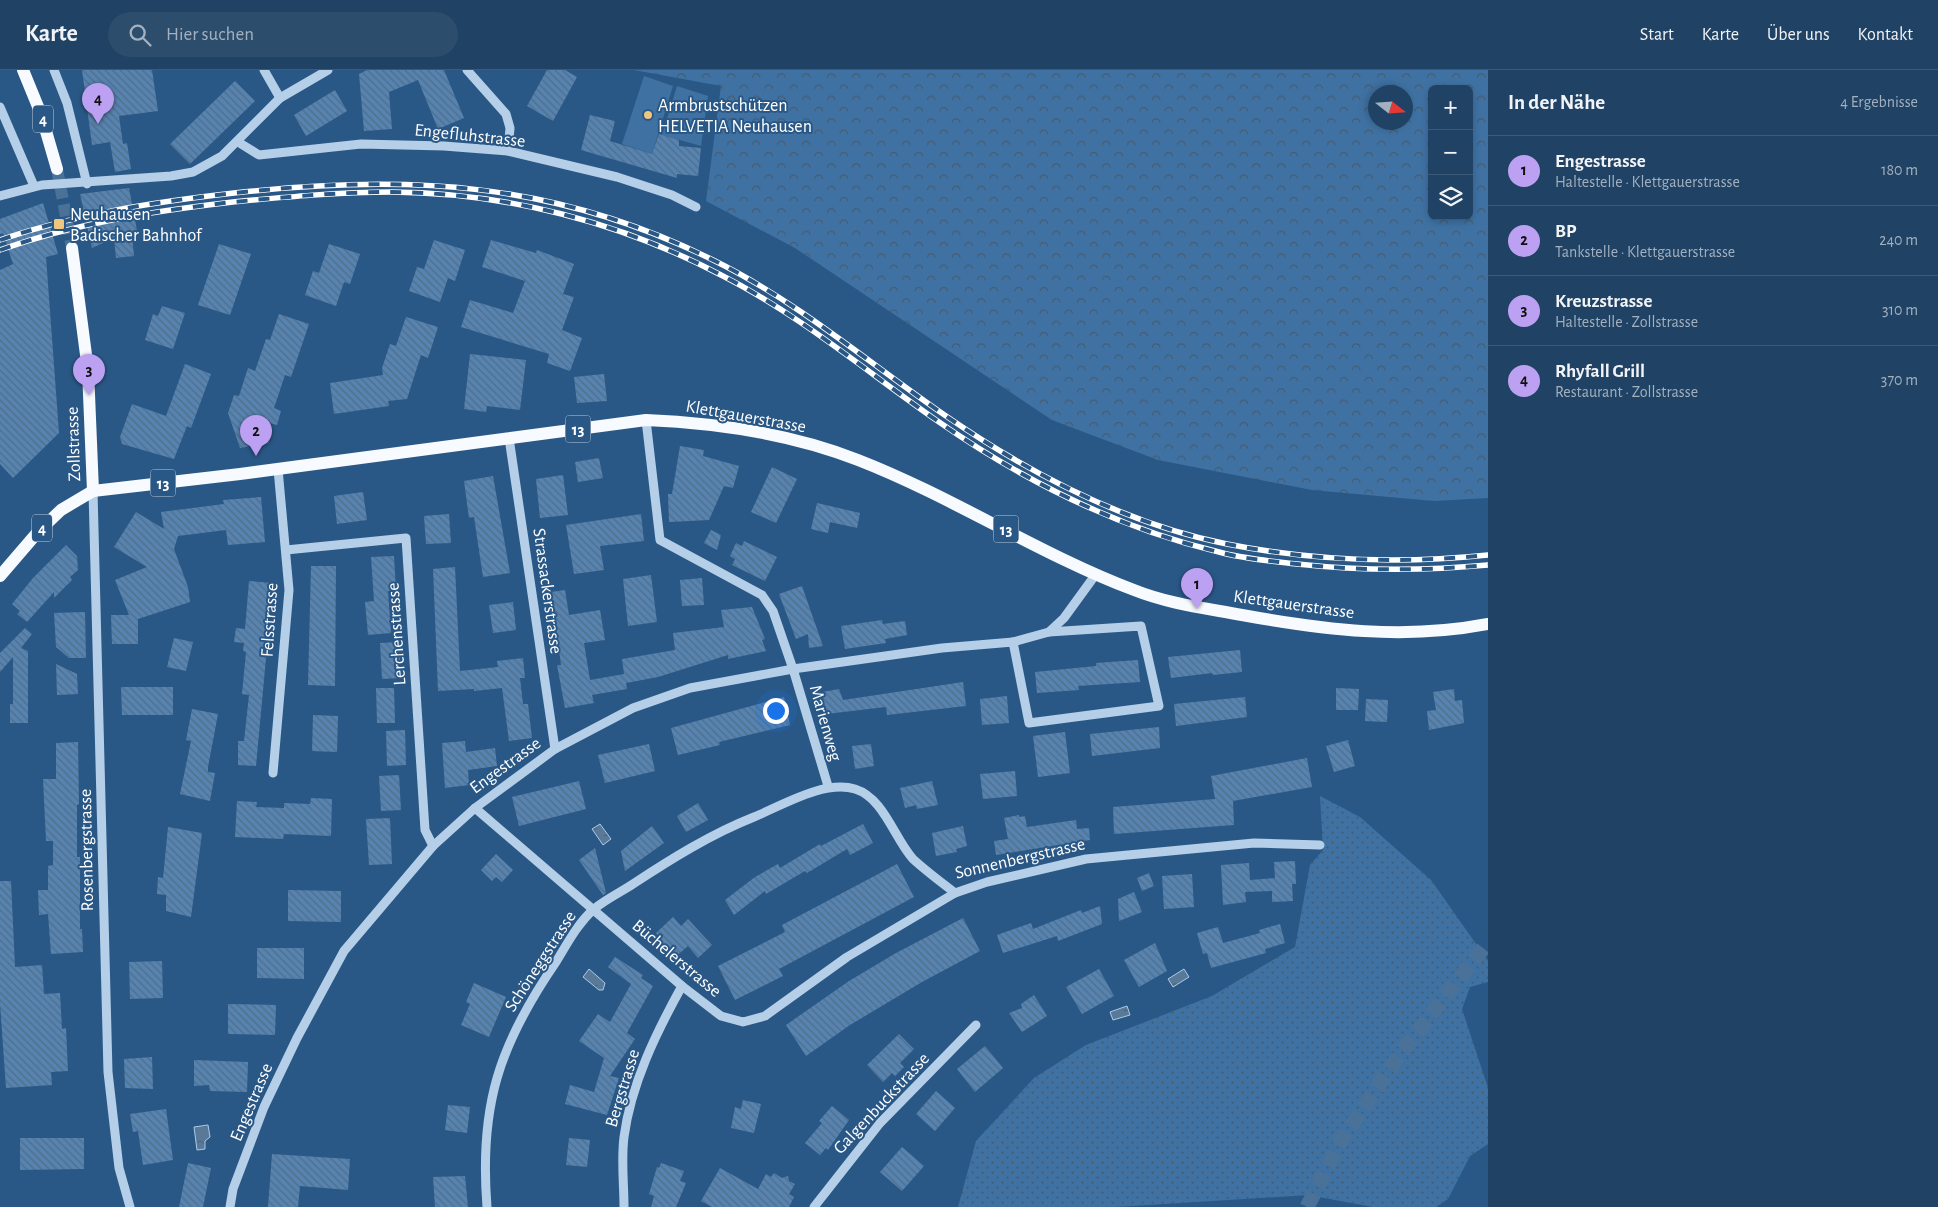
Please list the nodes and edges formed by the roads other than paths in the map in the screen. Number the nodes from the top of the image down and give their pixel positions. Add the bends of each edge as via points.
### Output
1 (23, 70) edge
2 (54, 70) edge
3 (264, 70) edge
4 (328, 70) edge
5 (467, 70) edge
6 (280, 98) junction
7 (0, 107) edge
8 (238, 142) junction
9 (508, 151) junction
10 (58, 169) tunnel mouth
11 (87, 184) junction
12 (34, 186) junction
13 (0, 196) edge
14 (696, 207) dead end
15 (72, 248) tunnel mouth
16 (646, 420) junction
17 (509, 438) junction
18 (278, 469) junction
19 (92, 490) junction
20 (286, 550) junction
21 (1096, 574) junction
22 (0, 576) edge
23 (1488, 624) edge
24 (1049, 632) junction
25 (1013, 642) junction
26 (793, 668) junction
27 (555, 749) junction
28 (272, 773) dead end
29 (828, 786) junction
30 (475, 808) junction
31 (1320, 845) dead end
32 (432, 846) junction
33 (955, 893) junction
34 (594, 909) junction
35 (682, 986) junction
36 (976, 1025) dead end
37 (130, 1207) edge
38 (230, 1207) edge
39 (487, 1207) edge
40 (624, 1207) edge
41 (814, 1207) edge

1 - 10 main road, 4
2 - 11 street via 67,103
3 - 6 street
4 - 6 street
5 - 9 street via 506,114 510,128
6 - 8 street
7 - 12 street
8 - 9 street, Engefluhstrasse via 259,155 361,144
8 - 11 street via 222,156 192,172
9 - 14 street, Engefluhstrasse via 617,177 672,195
11 - 12 street
12 - 13 street
15 - 19 main road, Zollstrasse via 88,370
16 - 17 main road, Klettgauerstrasse / 13
16 - 21 main road, Klettgauerstrasse / 13 via 692,422 745,430 842,454 915,484
16 - 26 street, Marienweg via 660,540 762,595 773,611
17 - 18 main road, Klettgauerstrasse / 13
17 - 27 street, Strassackerstrasse
18 - 19 main road, Klettgauerstrasse / 13
18 - 20 street, Felsstrasse
19 - 22 main road, Klettgauerstrasse / 4 via 54,516
19 - 37 street, Rosenbergstrasse via 108,1072 118,1168
20 - 28 street, Felsstrasse via 289,590
20 - 32 street, Lerchenstrasse via 406,538 425,830
21 - 23 main road, Klettgauerstrasse / 13 via 1136,591 1197,609 1337,630 1431,632
21 - 24 street, Engestrasse via 1064,618
24 - 25 street, Engestrasse
24 - 25 street, Engestrasse via 1141,626 1159,706 1029,723
25 - 26 street, Engestrasse
26 - 27 street, Engestrasse via 690,688 633,708
26 - 29 street, Marienweg
27 - 30 street, Engestrasse
29 - 33 street, Sonnenbergstrasse via 846,787 867,794 913,858
29 - 34 street via 744,821 674,857
30 - 32 street, Engestrasse
30 - 34 street, Büchelerstrasse
31 - 33 street, Sonnenbergstrasse via 1288,842 1236,844 1086,859 987,882
32 - 38 street, Engestrasse via 344,951 264,1107 233,1189
33 - 35 street, Büchelerstrasse via 847,957 765,1016 743,1022 722,1016
34 - 35 street, Büchelerstrasse
34 - 39 street, Schöneggstrasse via 529,1001 508,1044 492,1091 486,1132
35 - 40 street, Bergstrasse via 661,1024 628,1117 624,1139
36 - 41 street, Galgenbuckstrasse via 880,1124

